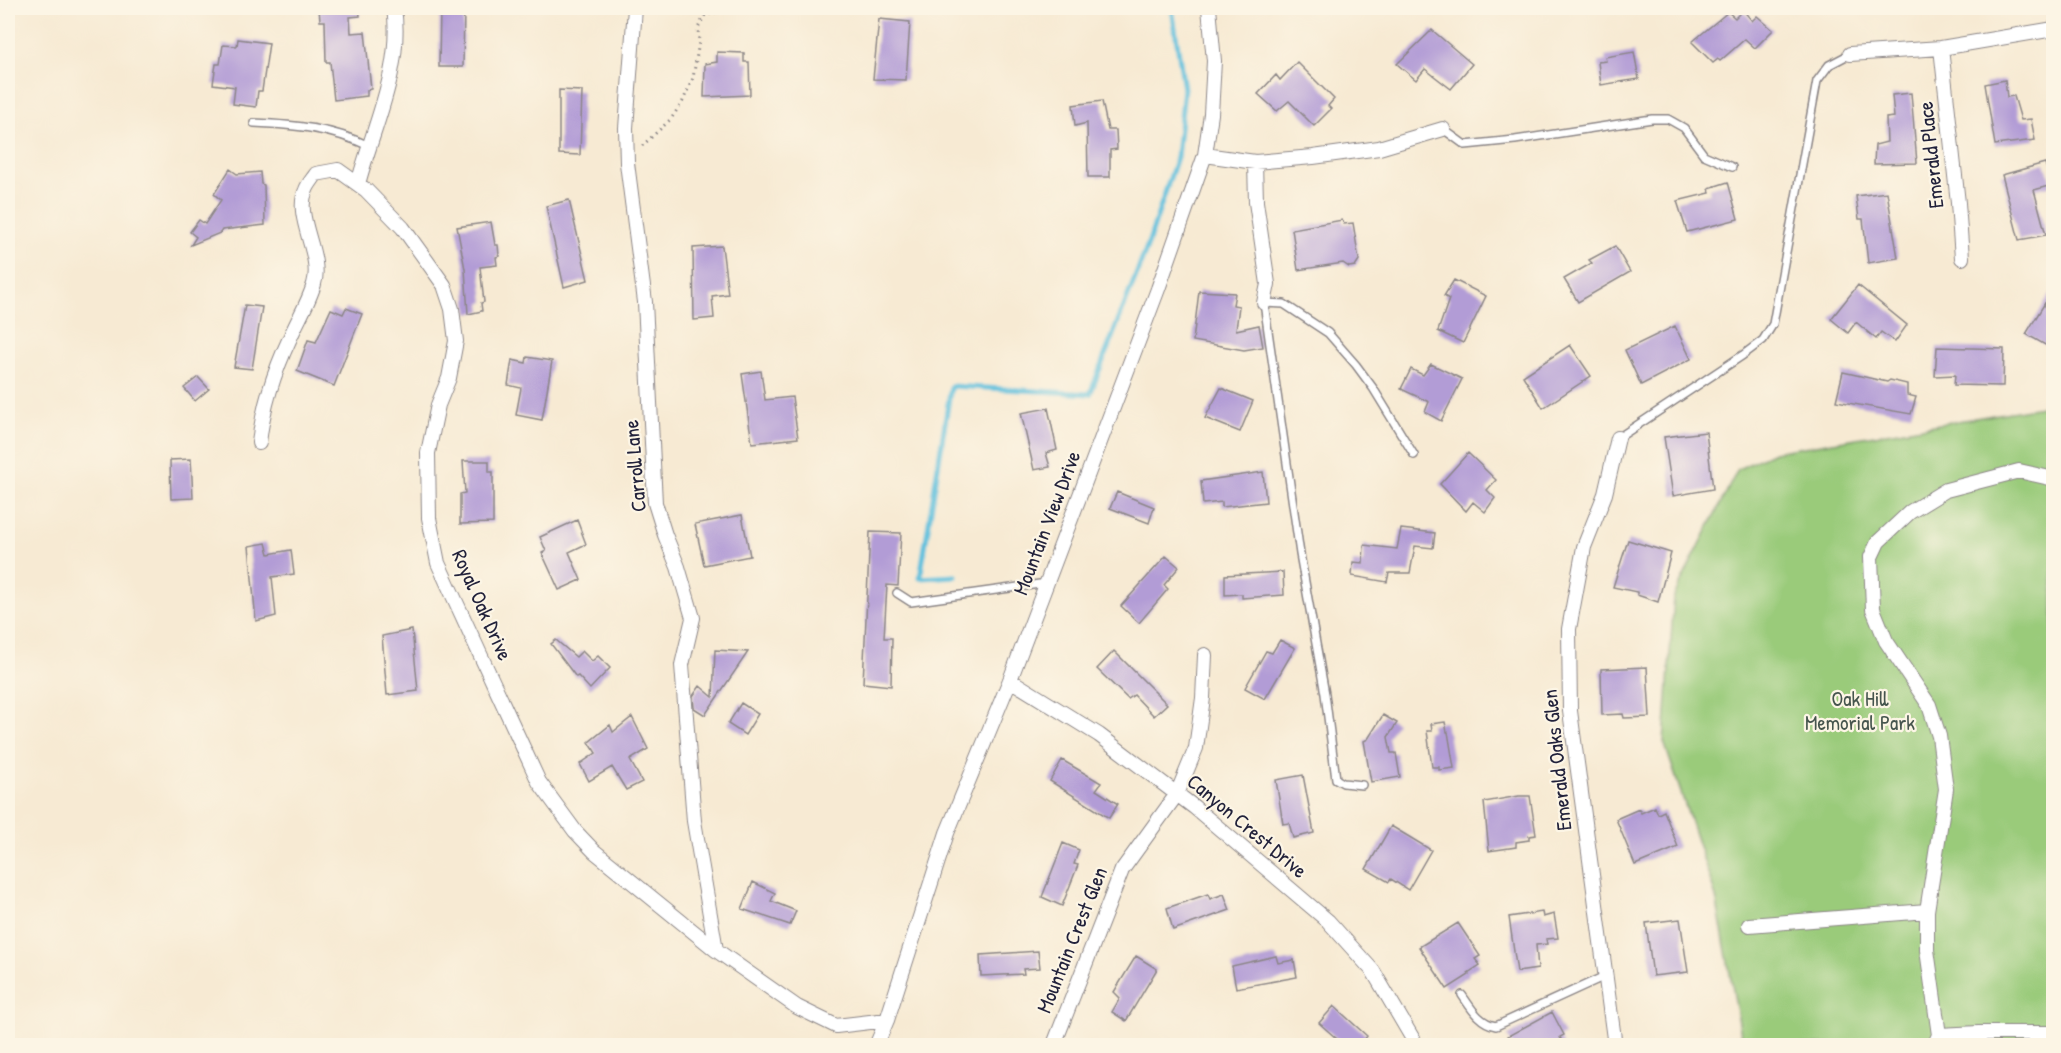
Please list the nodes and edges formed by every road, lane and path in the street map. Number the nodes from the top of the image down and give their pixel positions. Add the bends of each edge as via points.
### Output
1 (394, 8) edge
2 (635, 8) edge
3 (794, 8) edge
4 (1209, 8) edge
5 (2054, 29) edge
6 (1941, 48) junction
7 (1850, 54) joint
8 (254, 123) dead end
9 (1443, 129) joint
10 (369, 146) junction
11 (1205, 155) junction
12 (1255, 162) junction
13 (627, 163) junction
14 (1732, 167) dead end
15 (358, 184) junction
16 (1962, 258) dead end
17 (1264, 303) junction
18 (1618, 438) joint
19 (259, 443) dead end
20 (1414, 455) dead end
21 (2054, 479) edge
22 (1047, 583) junction
23 (897, 593) dead end
24 (1204, 655) dead end
25 (1010, 680) junction
26 (1362, 785) dead end
27 (1177, 795) junction
28 (1927, 911) junction
29 (1749, 925) dead end
30 (716, 950) junction
31 (1605, 975) junction
32 (1462, 995) dead end
33 (887, 1020) junction
34 (2054, 1036) edge
35 (1980, 1039) edge
36 (1936, 1040) edge
37 (876, 1046) edge
38 (1055, 1046) edge
39 (1417, 1046) edge
40 (1615, 1046) edge

1 - 10 street via 389,80
2 - 13 street, Carroll Lane
3 - 13 path via 705,15 698,28 693,78 683,101 671,119
4 - 11 street, Mountain View Drive via 1214,61
5 - 6 street
6 - 7 street
6 - 16 street, Emerald Place
7 - 18 lane via 1829,65 1817,81 1773,324 1763,340 1743,355
8 - 10 lane via 329,131
9 - 12 street via 1379,148
9 - 14 lane via 1465,145 1668,119 1684,128 1704,155
10 - 15 street
11 - 12 street
11 - 22 street, Mountain View Drive
12 - 17 street via 1256,202 1268,284
13 - 30 street, Carroll Lane via 645,302 656,503 693,618 682,665 694,820
15 - 19 street, Royal Oak Drive via 338,170 316,174 305,191 303,206 315,283 269,391
15 - 30 street, Royal Oak Drive via 403,228 444,285 452,309 456,341 428,453 429,518 438,563 540,782 594,851
17 - 20 lane via 1284,304 1328,333 1373,388
17 - 26 lane via 1334,771 1342,783
18 - 31 street, Emerald Oaks Glen via 1605,494 1584,546 1569,629 1570,711
21 - 28 street via 2019,471 1946,490 1910,512 1878,542 1872,557 1873,609 1886,641 1929,705 1940,736 1946,789
22 - 23 lane via 911,602
22 - 25 street, Mountain View Drive
24 - 27 street, Mountain Crest Glen via 1196,748
25 - 27 street, Canyon Crest Drive via 1099,735
25 - 33 street, Mountain View Drive via 947,833
27 - 38 street, Mountain Crest Glen via 1122,870
27 - 39 street, Canyon Crest Drive via 1328,921 1373,970
28 - 29 street
28 - 36 street
30 - 33 street, Royal Oak Drive via 797,1007 836,1026
31 - 32 lane via 1496,1026 1478,1017
31 - 40 street, Emerald Oaks Glen
33 - 37 street, Mountain View Drive
34 - 35 street via 2050,1033
35 - 36 street

